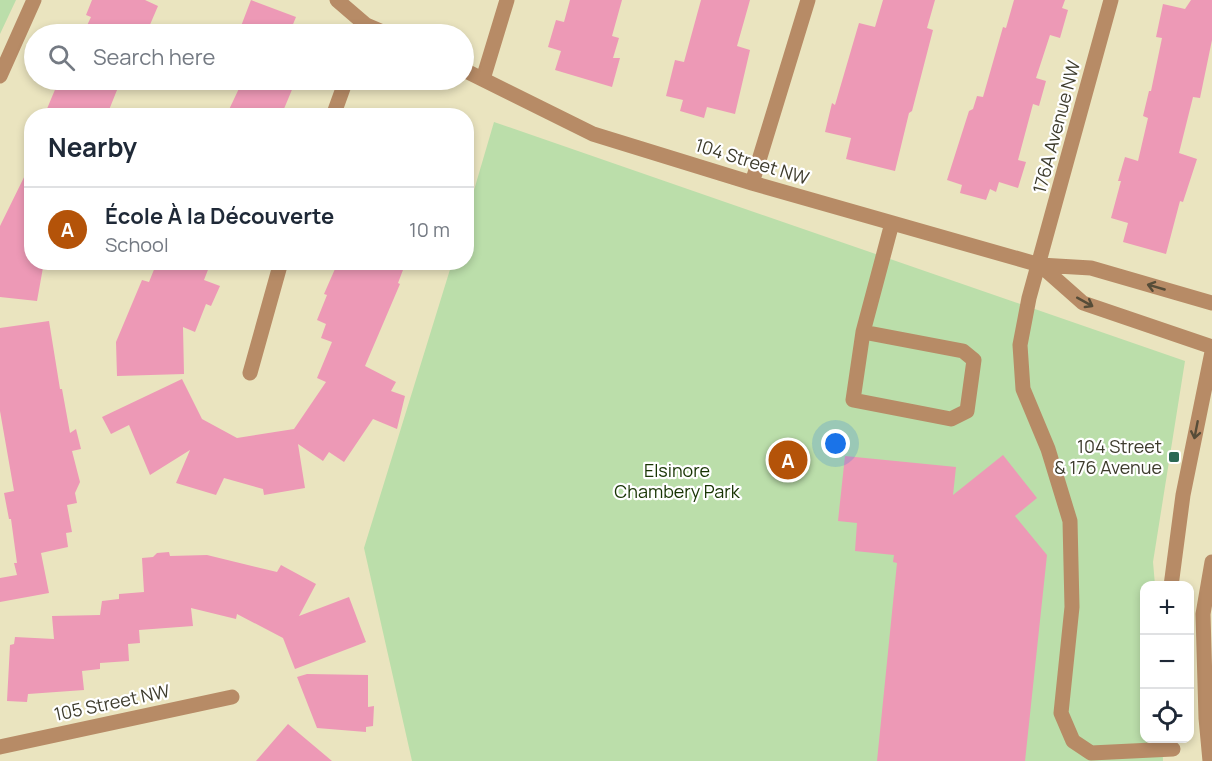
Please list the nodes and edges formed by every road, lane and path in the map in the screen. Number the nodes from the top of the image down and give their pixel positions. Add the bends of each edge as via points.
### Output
1 (34, 0) edge
2 (337, 0) edge
3 (507, 0) edge
4 (808, 0) edge
5 (1111, 0) edge
6 (359, 24) edge
7 (474, 75) edge
8 (0, 76) edge
9 (483, 79) junction
10 (342, 90) edge
11 (336, 108) edge
12 (752, 183) junction
13 (892, 223) junction
14 (1040, 265) junction
15 (279, 270) edge
16 (1212, 303) edge
17 (863, 332) junction
18 (1212, 347) edge
19 (1212, 352) edge
20 (250, 372) dead end
21 (1212, 562) edge
22 (1173, 581) edge
23 (232, 697) dead end
24 (0, 747) edge
25 (1173, 749) edge
26 (1210, 761) edge

1 - 8 street
2 - 6 street
3 - 9 street
4 - 12 street
5 - 14 street, 176A Avenue NW
7 - 9 street, 104 Street NW
9 - 12 street, 104 Street NW via 593,134
10 - 11 street
12 - 13 street, 104 Street NW
13 - 14 street, 104 Street NW
13 - 17 street
16 -> 14 street, 104 Street NW via 1091,268
14 -> 18 street, 104 Street NW via 1083,303
14 - 25 street, 176A Avenue NW via 1020,345 1023,388 1048,448 1070,521 1072,606 1061,713 1073,741 1091,753
15 - 20 street
17 - 17 street via 853,400 951,419 967,411 974,360 963,351
19 -> 22 street via 1184,495
21 - 26 street via 1203,614
23 - 24 street, 105 Street NW

